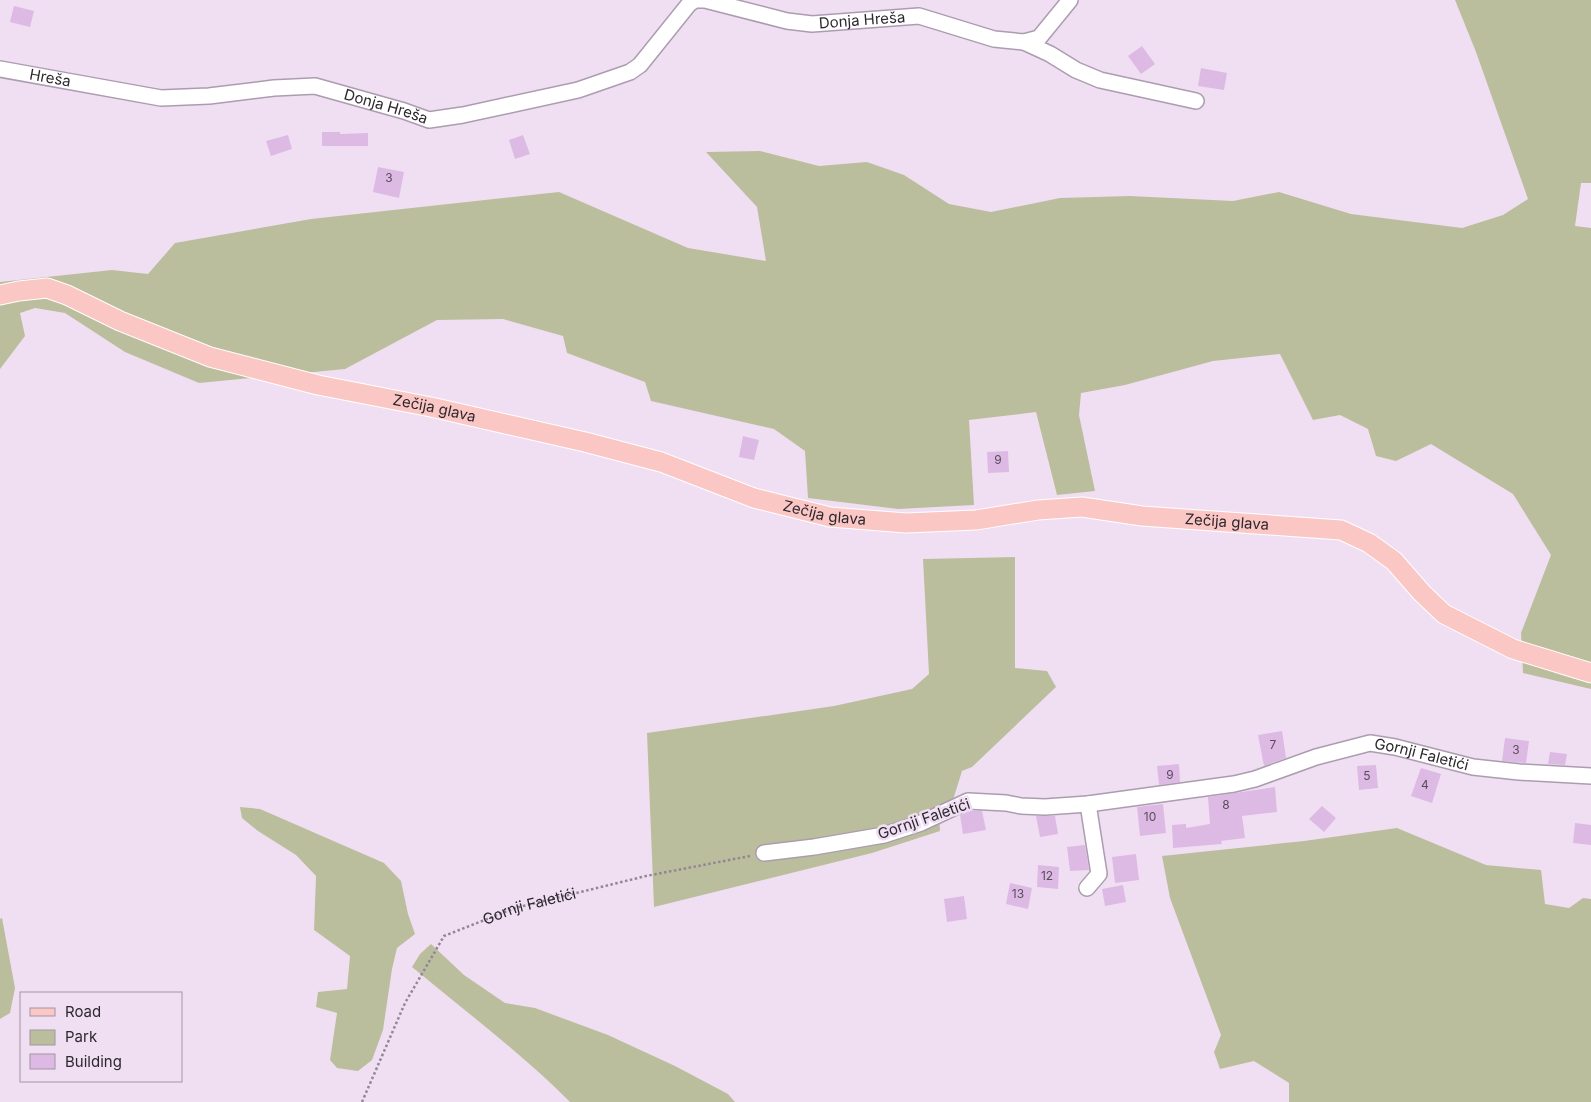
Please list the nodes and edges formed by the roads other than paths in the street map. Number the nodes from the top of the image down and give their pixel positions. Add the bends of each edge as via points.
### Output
1 (697, 0) edge
2 (1070, 0) edge
3 (1024, 42) junction
4 (0, 69) edge
5 (100, 87) joint
6 (1196, 101) dead end
7 (0, 295) edge
8 (1591, 673) edge
9 (1591, 776) edge
10 (1088, 804) junction
11 (764, 853) road end
12 (1087, 888) dead end

1 - 3 street, Donja Hreša via 812,24 919,16 994,39
1 - 5 street, Donja Hreša via 689,4 640,65 630,72 578,90 429,120 315,86 161,98
2 - 3 street via 1039,38
3 - 6 street, Donja Hreša via 1100,80
4 - 5 street, Hreša
7 - 8 main road, Zečija glava via 47,288 210,357 318,385 585,442 661,462 754,498 830,516 906,523 976,520 1082,507 1142,516 1341,530 1369,543 1394,561 1444,614 1513,649
9 - 10 street, Gornji Faletići via 1473,767 1395,747 1370,744 1316,757 1234,784
10 - 11 street, Gornji Faletići via 1037,807 968,801 921,823 884,835
10 - 12 street via 1099,874

